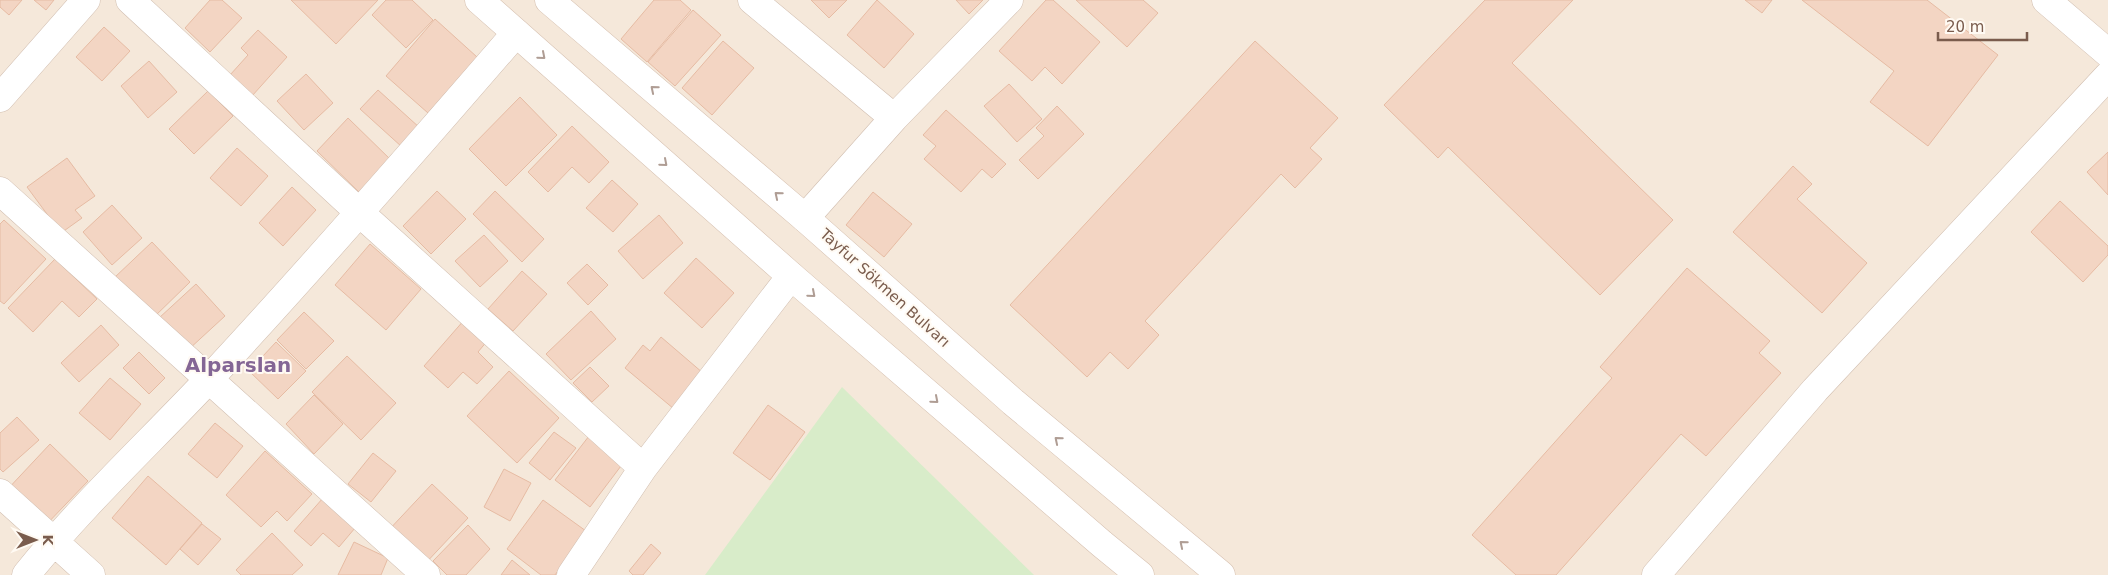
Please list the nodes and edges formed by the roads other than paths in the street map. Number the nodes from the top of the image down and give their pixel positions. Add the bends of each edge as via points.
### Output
1 (86, 0) edge
2 (130, 0) edge
3 (479, 0) edge
4 (549, 0) edge
5 (752, 0) edge
6 (1009, 0) edge
7 (2046, 0) edge
8 (516, 33) junction
9 (2108, 53) edge
10 (2108, 76) edge
11 (0, 98) edge
12 (894, 118) junction
13 (0, 192) edge
14 (360, 213) junction
15 (805, 218) junction
16 (791, 276) junction
17 (209, 378) junction
18 (643, 468) junction
19 (0, 493) edge
20 (52, 542) junction
21 (26, 575) edge
22 (91, 575) edge
23 (426, 575) edge
24 (571, 575) edge
25 (1140, 575) edge
26 (1221, 575) edge
27 (1656, 575) edge

1 - 11 street
2 - 14 street
3 - 8 street
15 -> 4 street, Tayfur Sökmen Bulvarı
5 - 12 street
6 - 12 street
7 - 9 street
8 - 14 street
8 -> 16 street
10 - 27 street via 1815,390
12 - 15 street
13 - 17 street
14 - 17 street
14 - 18 street
26 -> 15 street, Tayfur Sökmen Bulvarı via 1013,402
16 - 18 street
16 -> 25 street
17 - 20 street
17 - 23 street
18 - 24 street
19 - 20 street
20 - 21 street
20 - 22 street

